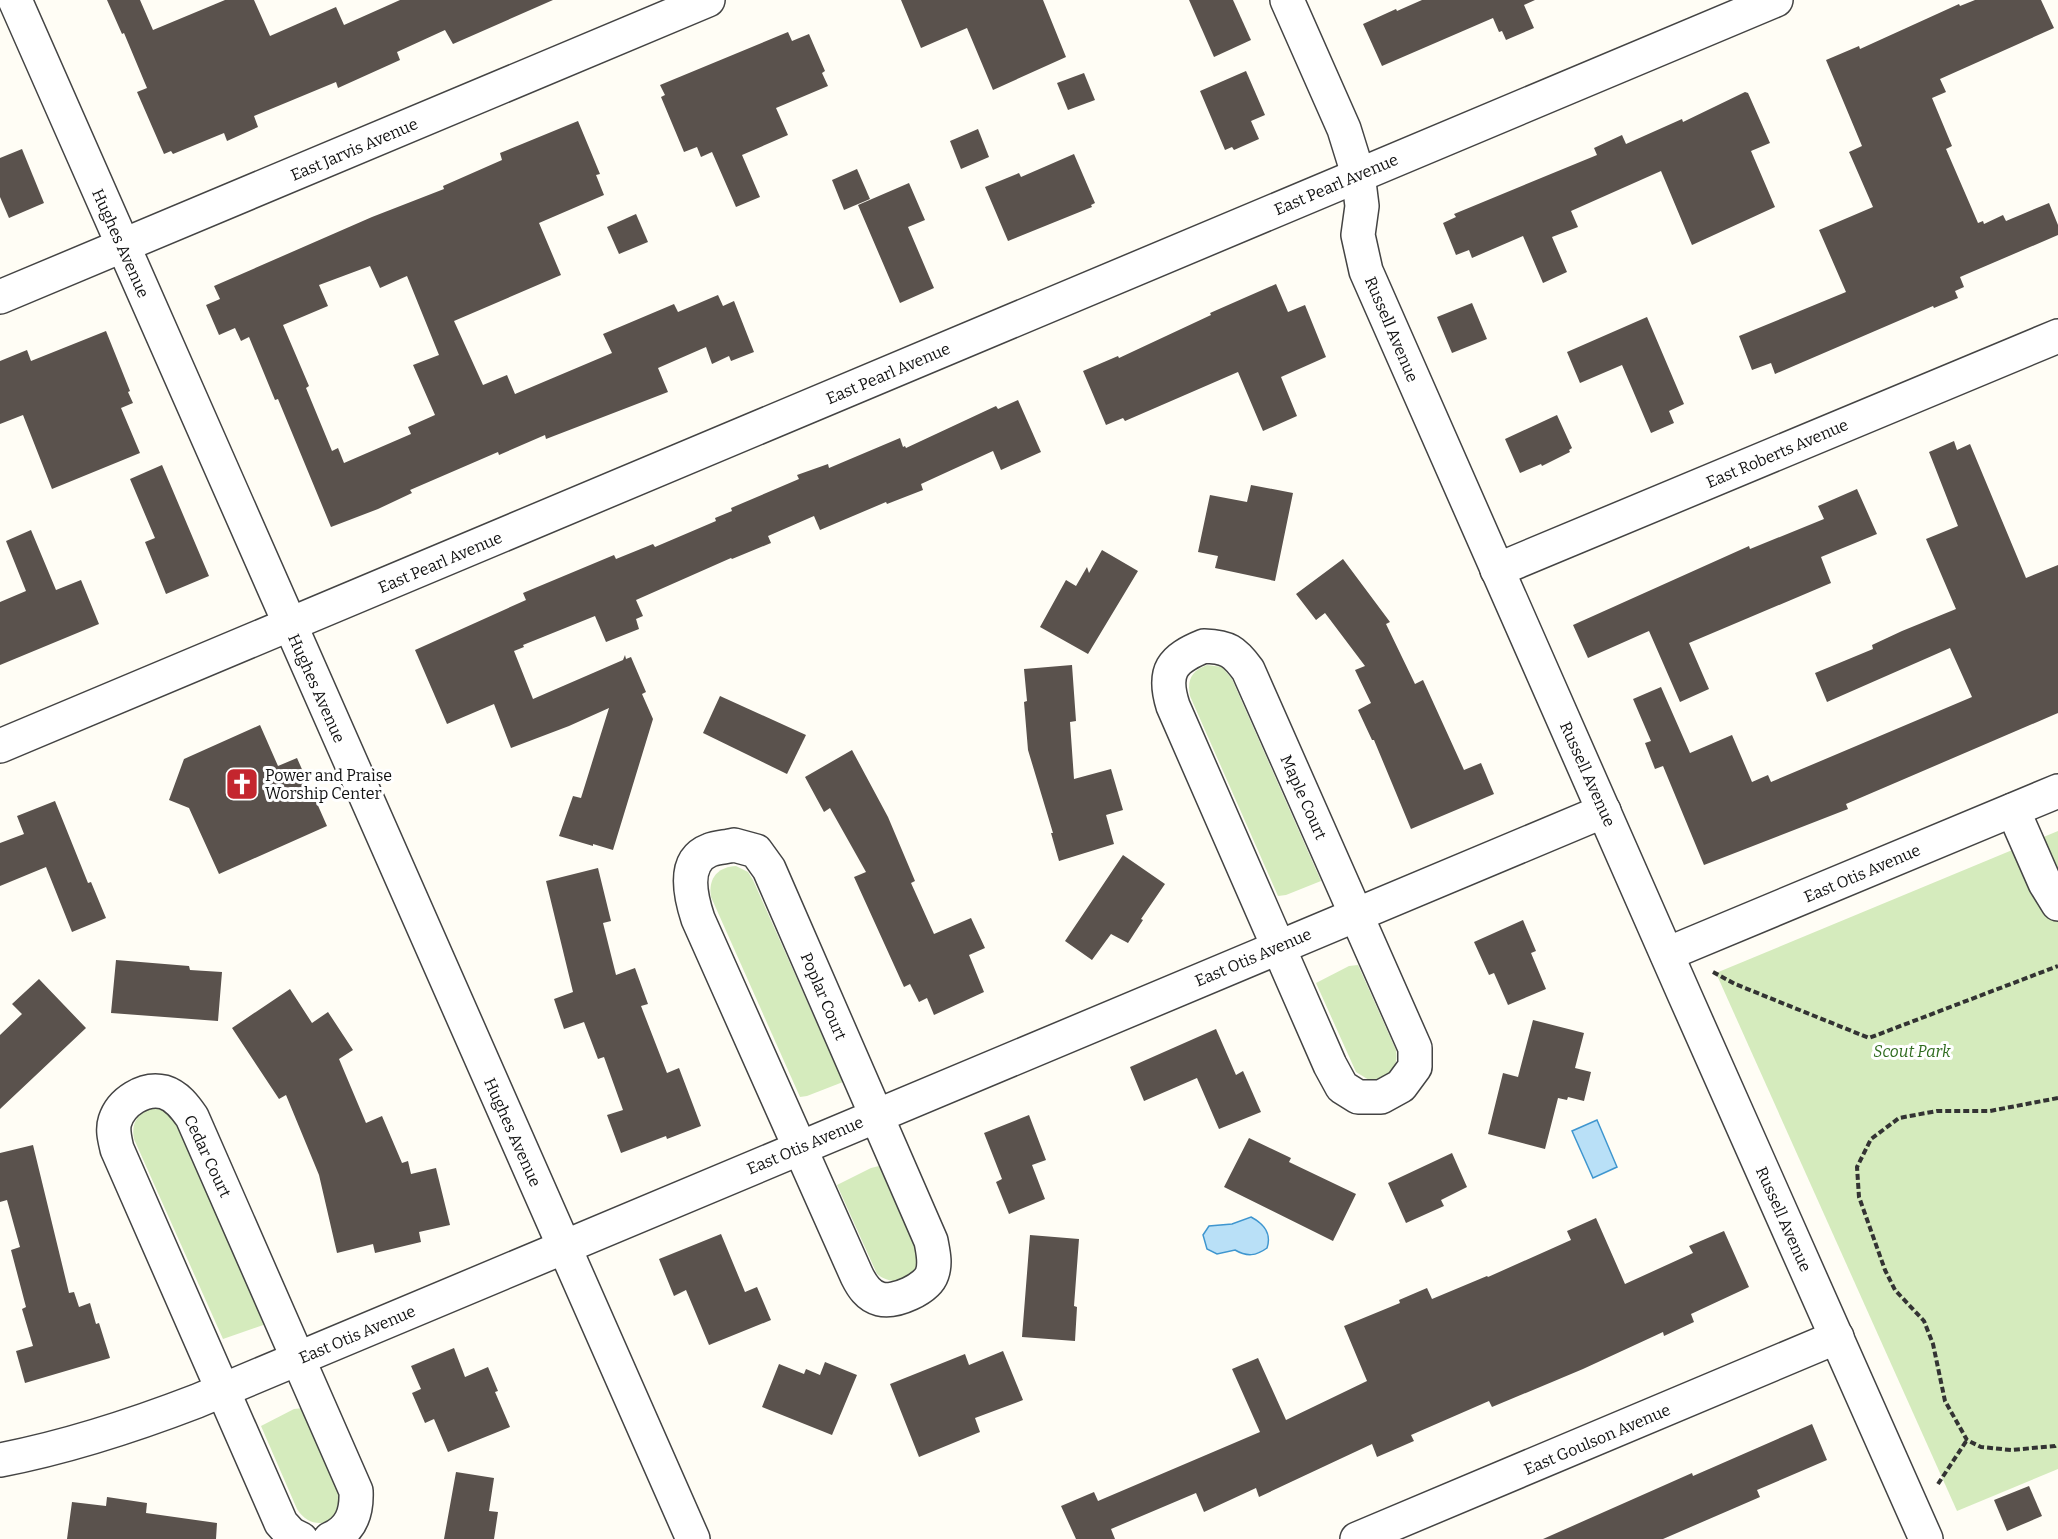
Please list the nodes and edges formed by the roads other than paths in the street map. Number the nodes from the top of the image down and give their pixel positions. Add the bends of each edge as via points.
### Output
1 (15, 0) edge
2 (708, 0) edge
3 (1287, 0) edge
4 (1776, 0) edge
5 (1358, 174) junction
6 (123, 247) junction
7 (0, 297) edge
8 (2058, 336) edge
9 (1497, 570) junction
10 (289, 625) junction
11 (0, 746) edge
12 (2058, 791) edge
13 (2013, 810) junction
14 (1604, 811) junction
15 (2058, 904) edge
16 (1356, 914) junction
17 (1279, 946) junction
18 (1667, 954) junction
19 (876, 1115) junction
20 (800, 1147) junction
21 (564, 1248) junction
22 (1837, 1337) junction
23 (299, 1358) junction
24 (222, 1391) junction
25 (0, 1460) edge
26 (301, 1539) edge
27 (330, 1539) edge
28 (693, 1539) edge
29 (1357, 1539) edge
30 (1926, 1539) edge

1 - 6 street, Hughes Avenue
2 - 6 street, East Jarvis Avenue
3 - 5 street, Russell Avenue via 1344,129
4 - 5 street, East Pearl Avenue
5 - 9 street, Russell Avenue via 1362,206 1358,235 1366,271
5 - 10 street, East Pearl Avenue
6 - 7 street, East Jarvis Avenue
6 - 10 street, Hughes Avenue
8 - 9 street, East Roberts Avenue
9 - 14 street, Russell Avenue
10 - 11 street, East Pearl Avenue
10 - 21 street, Hughes Avenue
12 - 13 street, East Otis Avenue
13 - 15 street
13 - 18 street, East Otis Avenue
14 - 16 street, East Otis Avenue
14 - 18 street, Russell Avenue
16 - 17 street, East Otis Avenue
16 - 17 street, Maple Court via 1414,1048 1415,1067 1401,1086 1381,1097 1358,1097 1342,1086
16 - 17 street, Maple Court via 1248,670 1237,655 1224,647 1204,646 1186,653 1168,673 1168,691
17 - 19 street, East Otis Avenue
18 - 22 street, Russell Avenue
19 - 20 street, East Otis Avenue
19 - 20 street, Poplar Court via 931,1241 934,1261 932,1276 919,1289 901,1298 880,1299 864,1290
19 - 20 street, Poplar Court via 769,869 756,850 734,845 709,850 696,861 689,880 691,900
20 - 21 street, East Otis Avenue
21 - 23 street, East Otis Avenue
21 - 28 street, Hughes Avenue
22 - 29 street, East Goulson Avenue
22 - 30 street, Russell Avenue
23 - 24 street, East Otis Avenue
23 - 24 street, Cedar Court via 192,1117 176,1098 163,1092 133,1098 120,1109 115,1122 117,1149
23 - 27 street, Cedar Court via 356,1491 352,1519 344,1531
24 - 25 street, East Otis Avenue via 74,1444
24 - 26 street, Cedar Court via 281,1523

